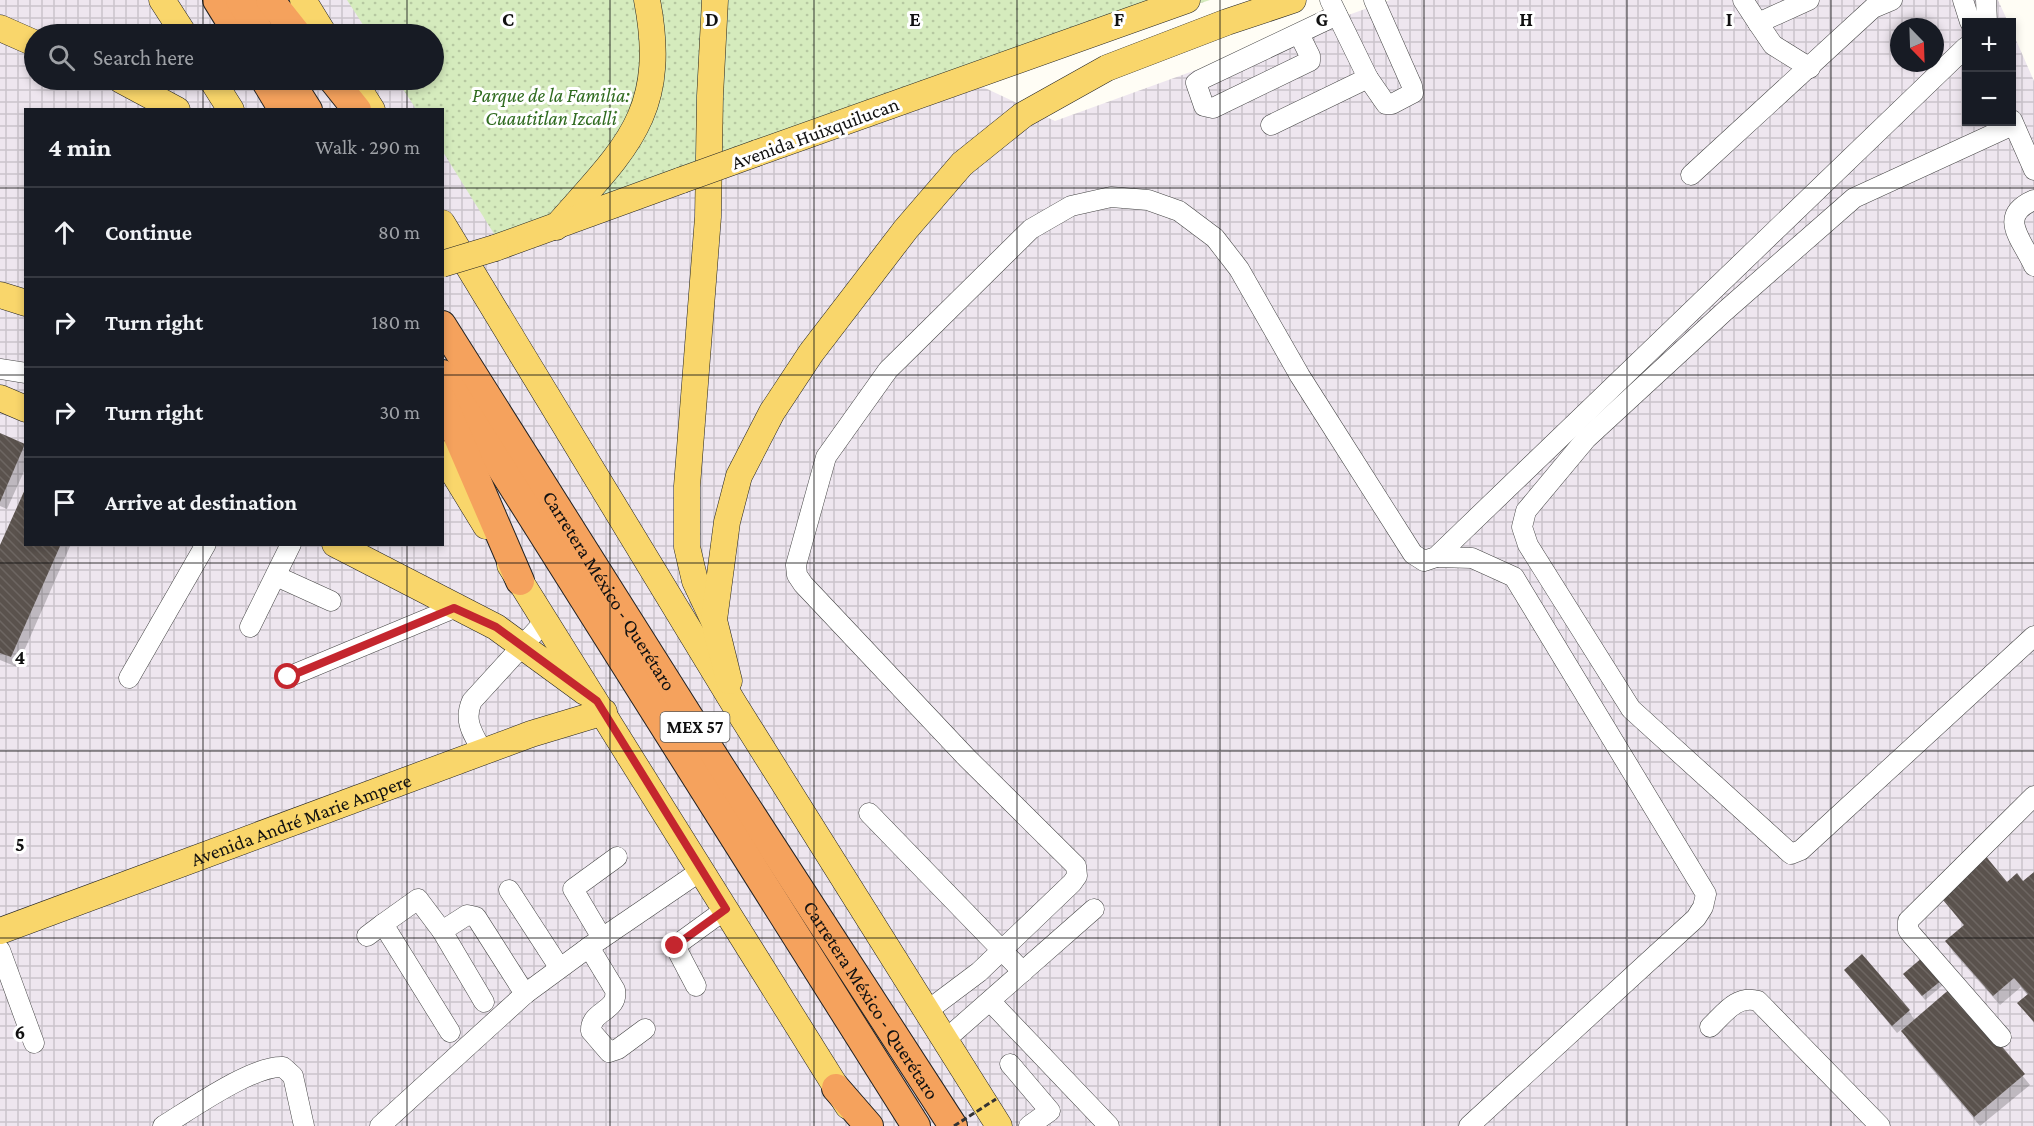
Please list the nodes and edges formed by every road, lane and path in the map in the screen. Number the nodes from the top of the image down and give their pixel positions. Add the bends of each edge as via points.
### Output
1 (162, 0) edge
2 (217, 0) edge
3 (240, 0) edge
4 (270, 0) edge
5 (303, 0) edge
6 (647, 0) edge
7 (715, 0) edge
8 (1187, 0) edge
9 (1286, 0) edge
10 (1293, 0) edge
11 (1374, 0) edge
12 (1743, 0) edge
13 (1809, 0) edge
14 (1892, 0) edge
15 (1963, 0) edge
16 (1986, 0) edge
17 (1871, 4) edge
18 (1334, 7) edge
19 (1137, 18) junction
20 (1969, 18) edge
21 (1987, 18) edge
22 (178, 24) edge
23 (232, 24) edge
24 (255, 24) edge
25 (289, 24) edge
26 (318, 24) edge
27 (1758, 24) junction
28 (0, 28) edge
29 (1299, 34) junction
30 (24, 39) edge
31 (1962, 51) edge
32 (1810, 68) junction
33 (1368, 78) junction
34 (140, 90) edge
35 (218, 90) edge
36 (271, 90) edge
37 (295, 90) edge
38 (341, 90) edge
39 (359, 90) edge
40 (173, 108) edge
41 (230, 108) edge
42 (282, 108) edge
43 (307, 108) edge
44 (355, 108) edge
45 (371, 108) edge
46 (1271, 125) dead end
47 (2006, 126) edge
48 (2015, 126) edge
49 (2028, 141) edge
50 (2034, 170) edge
51 (1691, 175) dead end
52 (2034, 200) edge
53 (444, 226) edge
54 (556, 227) junction
55 (444, 263) edge
56 (2034, 266) edge
57 (0, 295) edge
58 (0, 303) edge
59 (24, 303) edge
60 (24, 304) edge
61 (444, 328) edge
62 (0, 369) edge
63 (24, 373) edge
64 (444, 377) edge
65 (0, 398) edge
66 (444, 405) edge
67 (24, 408) edge
68 (444, 457) edge
69 (205, 546) edge
70 (290, 546) edge
71 (339, 546) edge
72 (1437, 557) junction
73 (276, 576) junction
74 (520, 581) junction
75 (331, 601) dead end
76 (454, 608) junction
77 (714, 620) junction
78 (545, 621) junction
79 (250, 627) dead end
80 (2034, 636) edge
81 (522, 646) junction
82 (288, 677) dead end
83 (129, 678) dead end
84 (600, 706) junction
85 (736, 707) junction
86 (483, 752) junction
87 (2034, 796) edge
88 (869, 813) dead end
89 (617, 857) dead end
90 (702, 870) junction
91 (509, 890) dead end
92 (726, 909) junction
93 (1094, 909) dead end
94 (383, 924) junction
95 (0, 931) edge
96 (441, 931) junction
97 (367, 936) dead end
98 (595, 942) junction
99 (0, 950) edge
100 (1002, 951) junction
101 (559, 967) junction
102 (1023, 972) junction
103 (696, 986) dead end
104 (525, 994) junction
105 (990, 1001) junction
106 (484, 1002) dead end
107 (927, 1011) junction
108 (1710, 1027) dead end
109 (645, 1029) dead end
110 (450, 1032) dead end
111 (2001, 1036) dead end
112 (945, 1040) junction
113 (34, 1042) dead end
114 (1010, 1064) dead end
115 (836, 1088) junction
116 (996, 1099) dead end
117 (164, 1126) edge
118 (304, 1126) edge
119 (380, 1126) edge
120 (860, 1126) edge
121 (869, 1126) edge
122 (916, 1126) edge
123 (953, 1126) edge
124 (999, 1126) edge
125 (1029, 1126) edge
126 (1109, 1126) edge
127 (1469, 1126) edge
128 (1880, 1126) edge

1 - 22 main road
2 - 23 highway
3 - 24 highway
4 - 25 highway
5 - 26 main road
6 - 54 main road via 652,64 639,124 625,149
7 - 77 main road via 708,217 687,486 687,547 695,581
8 - 19 main road, Avenida Huixquilucan
9 - 19 main road
10 - 77 main road via 1107,68 1023,115 962,164 810,353 772,412 739,476 727,522
11 - 33 street via 1413,93 1386,104
12 - 27 street
13 - 27 street
14 - 17 street
15 - 20 street
16 - 21 street
17 - 32 street
18 - 29 street
18 - 33 street
19 - 54 main road, Avenida Huixquilucan, bridge
27 - 32 street via 1773,45
28 - 30 main road
29 - 29 street via 1310,61 1213,108 1204,106 1196,83
31 - 72 street
32 - 51 street
33 - 46 street
34 - 40 main road
35 - 41 main road
36 - 42 highway
37 - 43 highway
38 - 44 highway
39 - 45 main road
47 - 80 street via 1854,198 1586,439 1526,511 1522,527 1528,545 1631,709 1791,854 1801,850
48 - 49 street
49 - 50 street
52 - 56 street via 2013,214
53 - 85 main road
54 - 55 main road, Avenida Huixquilucan, bridge
57 - 59 main road
58 - 60 main road
61 - 123 highway, Carretera México - Querétaro / MEX 57
62 - 63 street
64 - 122 highway, Carretera México - Querétaro / MEX 57
65 - 67 main road
66 - 74 highway
68 - 74 main road
69 - 83 street
70 - 73 street
71 - 76 main road
72 - 100 street via 1424,561 1413,554 1300,376 1239,269 1215,238 1179,211 1148,200 1111,197 1071,206 1031,229 888,370 826,457 796,565 803,584 967,758 1076,866 1077,876 1072,883
72 - 127 street via 1472,558 1514,577 1706,894 1696,918
73 - 75 street
73 - 79 street
74 - 78 main road
76 - 81 main road via 496,627
76 - 82 street
77 - 85 main road
78 - 81 street
78 - 84 main road
81 - 84 main road
81 - 86 street via 472,701 466,713
84 - 86 main road, Avenida André Marie Ampere
84 - 90 main road
85 - 107 main road
86 - 95 main road, Avenida André Marie Ampere
87 - 111 street via 1908,921 1912,936
88 - 100 street
89 - 98 street via 573,889
90 - 92 main road
90 - 98 street
91 - 101 street
92 - 103 street via 675,946
92 - 115 main road
93 - 102 street
94 - 96 street via 418,899
94 - 97 street
94 - 110 street
96 - 104 street via 472,914
96 - 106 street
98 - 101 street
98 - 109 street via 616,998 615,1004 595,1018 591,1031 609,1052
99 - 113 street
100 - 102 street
100 - 107 street
101 - 104 street
102 - 105 street
104 - 119 street
105 - 112 street
105 - 126 street
107 - 112 main road
108 - 128 street via 1736,1002 1747,998 1758,1001
112 - 124 main road
114 - 125 street via 1050,1111
115 - 120 main road
115 - 121 highway
116 - 123 path, bridge
117 - 118 street via 226,1088 272,1066 283,1067 293,1076

